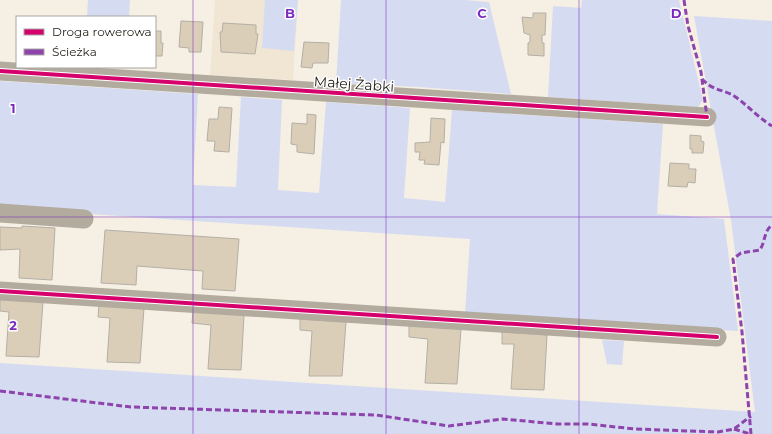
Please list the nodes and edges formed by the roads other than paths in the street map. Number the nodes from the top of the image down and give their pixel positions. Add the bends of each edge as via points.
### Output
1 (0, 71) edge
2 (708, 117) dead end
3 (0, 213) edge
4 (84, 218) dead end
5 (0, 291) edge
6 (717, 337) dead end

1 - 2 street, Małej Żabki
3 - 4 street
5 - 6 street

